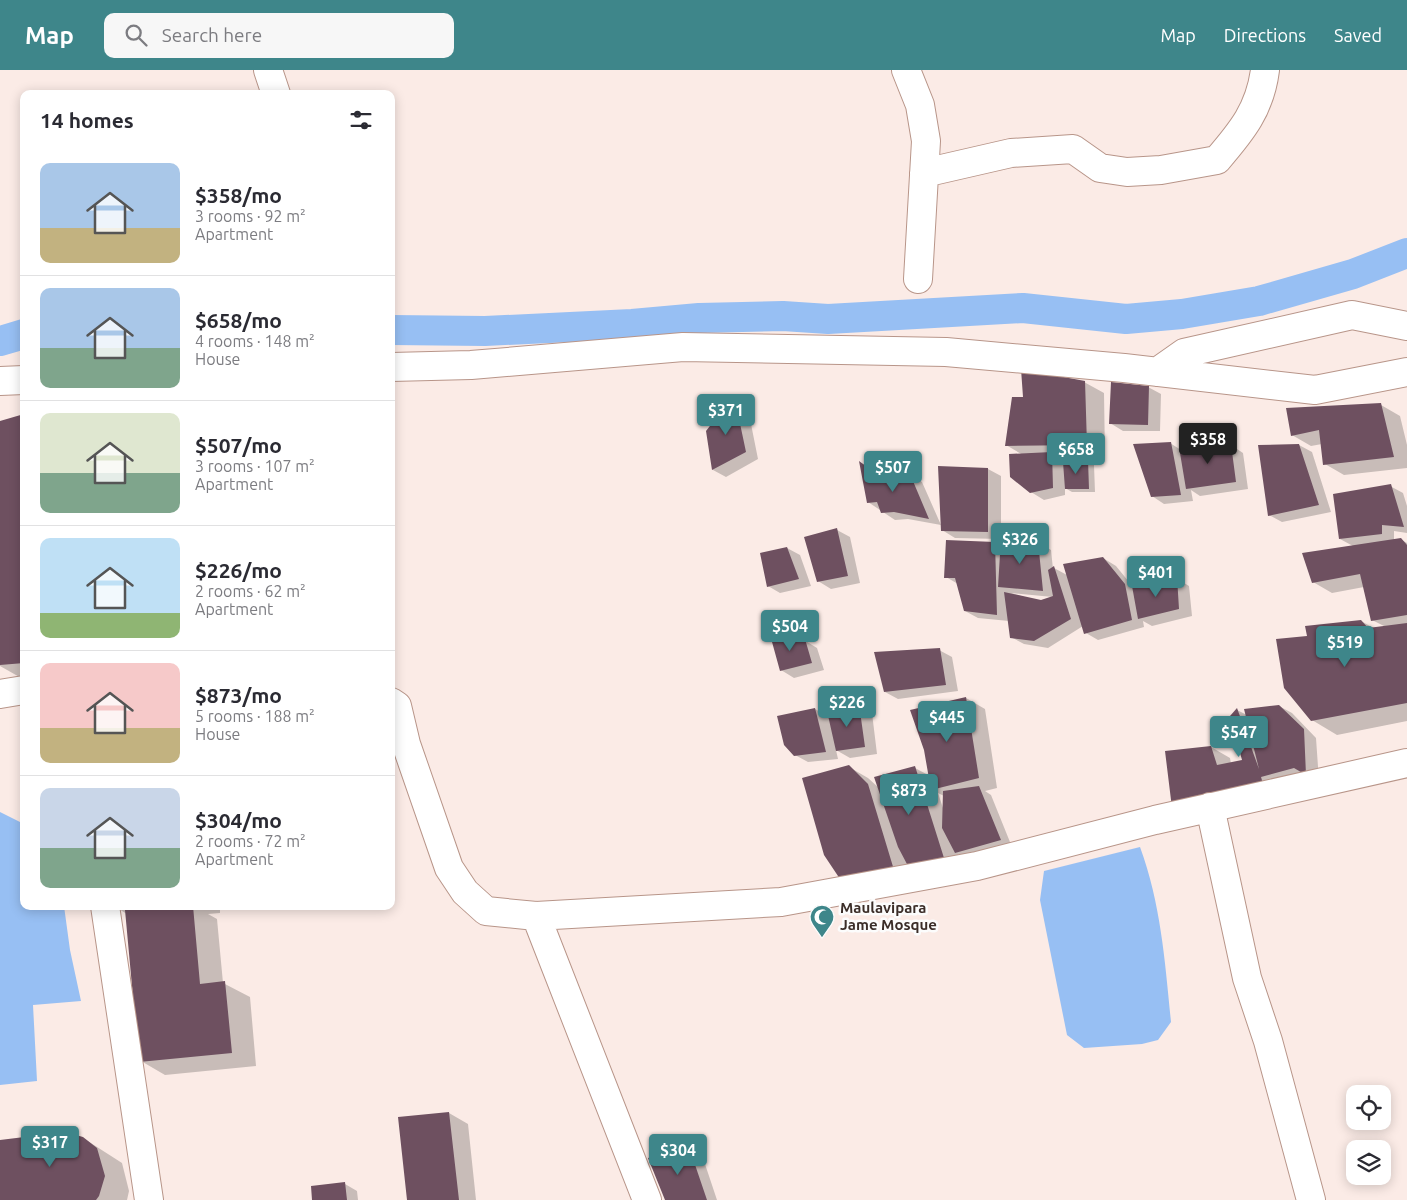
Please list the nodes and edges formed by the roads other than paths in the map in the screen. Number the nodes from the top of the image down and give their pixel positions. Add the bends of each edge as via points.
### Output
1 (268, 70) edge
2 (906, 70) edge
3 (1265, 70) edge
4 (275, 90) edge
5 (924, 173) junction
6 (918, 279) dead end
7 (1407, 326) edge
8 (395, 367) edge
9 (1157, 372) junction
10 (1407, 372) edge
11 (20, 380) edge
12 (0, 382) edge
13 (20, 691) edge
14 (0, 694) edge
15 (395, 705) edge
16 (1407, 763) edge
17 (1210, 808) junction
18 (106, 910) edge
19 (536, 916) junction
20 (149, 1200) edge
21 (647, 1200) edge
22 (1311, 1200) edge

1 - 4 street
2 - 5 street via 921,114 926,141
3 - 5 street via 1263,87 1250,120 1217,160 1161,170 1127,172 1100,168 1073,149 1011,153
5 - 6 street
7 - 9 street via 1352,315 1184,353
8 - 9 street via 471,365 683,347 946,352
9 - 10 street via 1315,390
11 - 12 street
13 - 14 street
15 - 19 street via 454,876 465,892 486,911
16 - 17 street
17 - 19 street via 977,866 781,902
17 - 22 street via 1247,978 1268,1041
18 - 20 street
19 - 21 street

